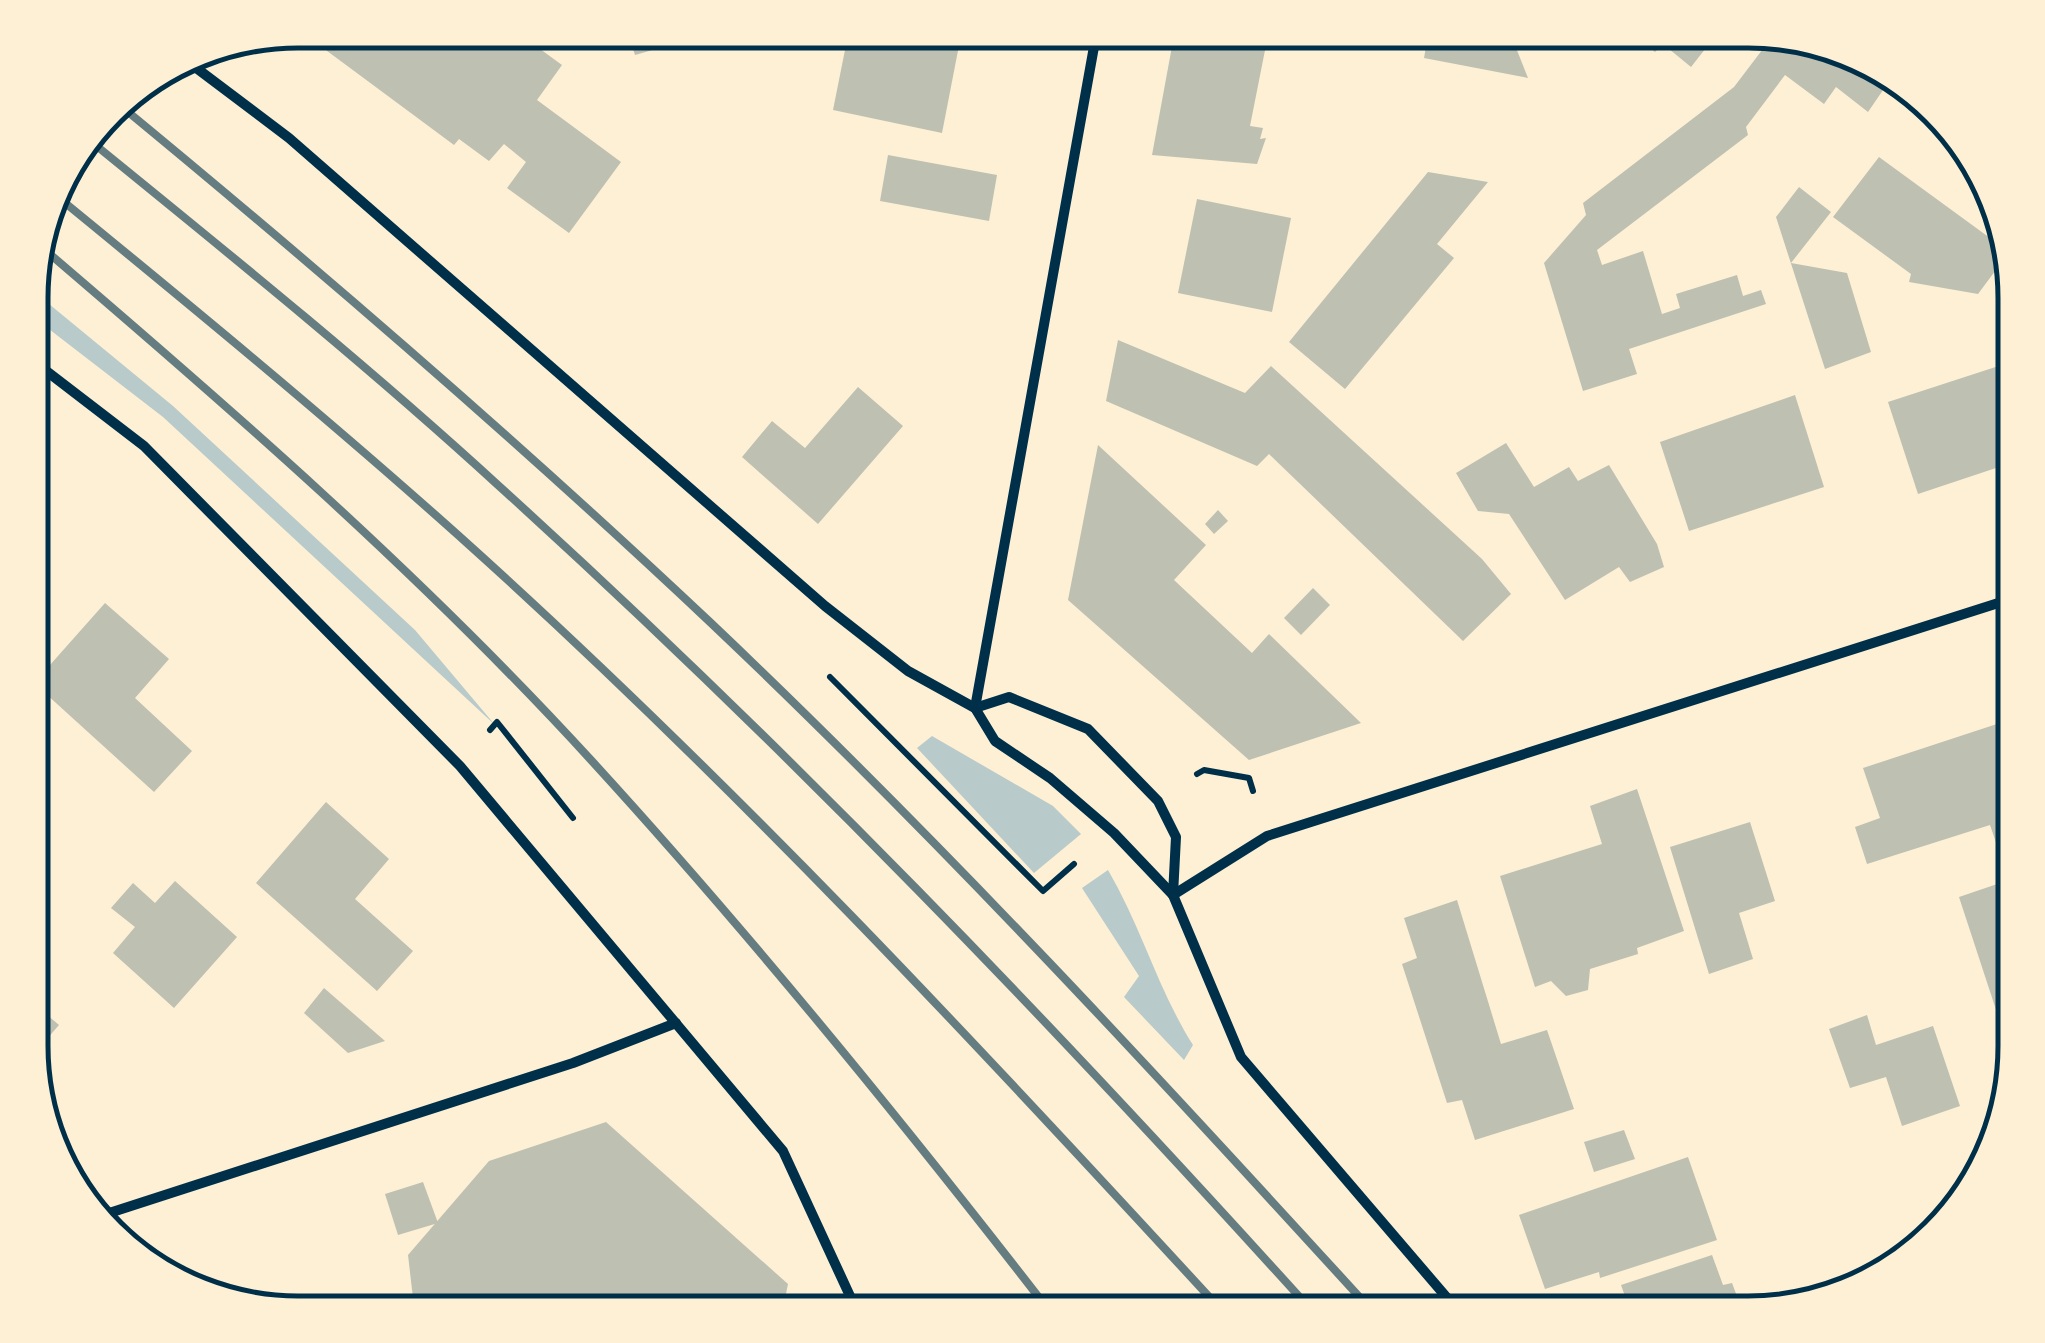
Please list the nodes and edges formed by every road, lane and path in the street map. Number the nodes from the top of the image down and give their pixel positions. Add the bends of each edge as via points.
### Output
1 (1093, 48) edge
2 (197, 69) edge
3 (48, 372) edge
4 (1997, 603) edge
5 (824, 672) dead end
6 (975, 708) junction
7 (497, 722) dead end
8 (560, 800) dead end
9 (1043, 891) dead end
10 (1173, 895) junction
11 (676, 1022) junction
12 (112, 1212) edge
13 (1446, 1295) edge
14 (850, 1296) edge

1 - 6 street
2 - 6 street via 289,138 824,606 908,671
3 - 11 street via 144,446 460,766
4 - 10 street via 1267,836
5 - 9 path
6 - 10 street via 996,741 1101,822
6 - 10 street via 1009,697 1088,729 1158,801 1176,837
7 - 8 path
10 - 13 street via 1240,1056
11 - 12 street via 573,1063
11 - 14 street via 783,1151

